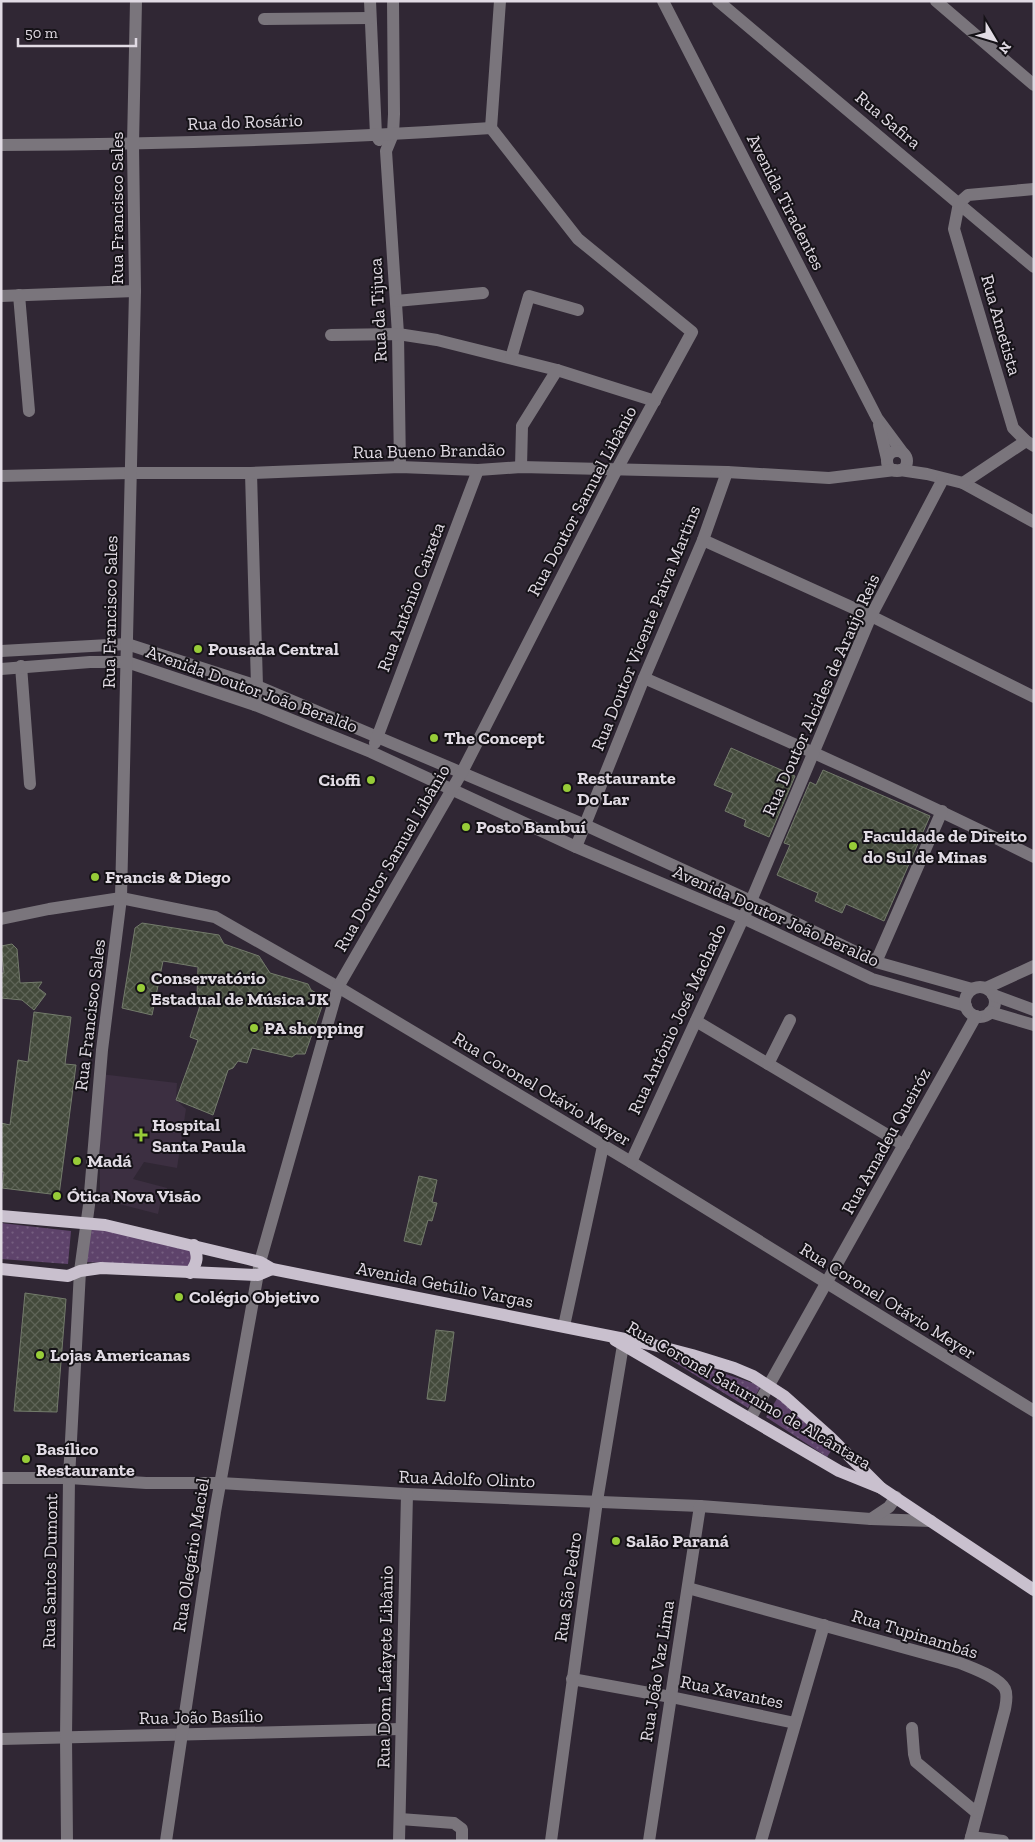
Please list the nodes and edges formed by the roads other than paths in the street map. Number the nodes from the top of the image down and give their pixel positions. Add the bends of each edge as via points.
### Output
1 (136, 1) edge
2 (370, 1) edge
3 (393, 1) edge
4 (500, 1) edge
5 (664, 1) edge
6 (718, 1) edge
7 (936, 1) edge
8 (370, 18) junction
9 (264, 19) dead end
10 (1034, 85) edge
11 (491, 128) junction
12 (392, 134) junction
13 (376, 135) junction
14 (134, 144) junction
15 (1, 145) edge
16 (386, 151) junction
17 (1034, 189) edge
18 (959, 203) junction
19 (1034, 267) edge
20 (135, 291) junction
21 (483, 293) dead end
22 (19, 295) junction
23 (1, 296) edge
24 (396, 301) junction
25 (578, 310) dead end
26 (398, 334) junction
27 (331, 335) dead end
28 (511, 358) junction
29 (557, 370) junction
30 (655, 401) junction
31 (29, 411) dead end
32 (877, 418) junction
33 (1030, 444) edge
34 (905, 456) junction
35 (892, 465) junction
36 (520, 466) junction
37 (400, 467) junction
38 (617, 469) junction
39 (478, 470) junction
40 (727, 472) junction
41 (130, 473) junction
42 (251, 473) junction
43 (927, 474) junction
44 (1, 476) edge
45 (943, 479) junction
46 (964, 483) junction
47 (1034, 522) edge
48 (703, 540) junction
49 (871, 616) junction
50 (127, 644) junction
51 (1, 651) edge
52 (127, 662) junction
53 (21, 666) junction
54 (1, 669) edge
55 (644, 678) junction
56 (257, 686) junction
57 (1034, 697) edge
58 (255, 705) junction
59 (378, 736) junction
60 (371, 752) junction
61 (814, 752) junction
62 (462, 772) junction
63 (30, 784) dead end
64 (453, 788) junction
65 (942, 811) junction
66 (585, 825) junction
67 (576, 847) junction
68 (1034, 857) edge
69 (121, 898) junction
70 (751, 901) junction
71 (743, 918) junction
72 (1, 919) edge
73 (876, 962) junction
74 (1034, 966) edge
75 (338, 987) junction
76 (972, 989) junction
77 (990, 991) junction
78 (966, 1006) junction
79 (1034, 1010) edge
80 (990, 1012) junction
81 (976, 1016) junction
82 (790, 1020) dead end
83 (696, 1021) junction
84 (1034, 1025) edge
85 (768, 1064) junction
86 (904, 1145) junction
87 (604, 1146) junction
88 (631, 1162) junction
89 (1, 1216) edge
90 (87, 1222) junction
91 (194, 1245) junction
92 (260, 1262) junction
93 (1, 1269) edge
94 (272, 1269) junction
95 (80, 1271) junction
96 (190, 1272) junction
97 (258, 1275) junction
98 (827, 1284) junction
99 (564, 1326) junction
100 (619, 1340) junction
101 (770, 1386) junction
102 (1034, 1411) edge
103 (750, 1419) junction
104 (1, 1478) edge
105 (69, 1478) junction
106 (220, 1483) junction
107 (881, 1488) junction
108 (407, 1494) junction
109 (896, 1497) junction
110 (597, 1502) junction
111 (700, 1506) junction
112 (871, 1519) junction
113 (932, 1521) junction
114 (688, 1588) junction
115 (1034, 1590) edge
116 (824, 1625) junction
117 (572, 1679) junction
118 (671, 1697) junction
119 (795, 1723) junction
120 (912, 1728) dead end
121 (401, 1729) junction
122 (181, 1734) junction
123 (66, 1737) junction
124 (1, 1739) edge
125 (977, 1812) junction
126 (400, 1819) junction
127 (970, 1839) edge
128 (67, 1841) edge
129 (166, 1841) edge
130 (399, 1841) edge
131 (462, 1841) edge
132 (551, 1841) edge
133 (650, 1841) edge
134 (761, 1841) edge
135 (1003, 1841) edge

1 - 14 street, Rua Francisco Sales
2 - 8 street, Rua da Tijuca
3 - 12 street, Rua da Tijuca
4 - 11 street
5 - 32 street, Avenida Tiradentes
6 - 18 street, Rua Safira
7 - 10 street
8 - 9 street
8 - 13 street, Rua da Tijuca
11 - 12 street, Rua do Rosário
11 - 30 street, Rua Doutor Samuel Libânio via 578,239 692,332
12 - 13 street, Rua do Rosário
12 - 16 street, Rua da Tijuca
13 - 14 street, Rua do Rosário
13 - 16 street, Rua da Tijuca
14 - 15 street, Rua do Rosário
14 - 20 street, Rua Francisco Sales
16 - 24 street, Rua da Tijuca
17 - 18 street via 968,195
18 - 19 street, Rua Safira
18 - 33 street, Rua Ametista via 954,229 1013,428
20 - 22 street
20 - 41 street, Rua Francisco Sales
21 - 24 street
22 - 23 street
22 - 31 street
24 - 26 street, Rua da Tijuca
25 - 28 street via 529,296
26 - 27 street
26 - 28 street
26 - 37 street, Rua da Tijuca
28 - 29 street
29 - 30 street
29 - 36 street via 522,426
30 - 38 street, Rua Doutor Samuel Libânio
32 - 34 street, Avenida Tiradentes
32 - 35 street, Avenida Tiradentes
33 - 46 street
34 - 35 street via 904,467
34 - 43 street, Avenida Tiradentes
35 - 40 street, Rua Bueno Brandão via 857,476 829,478
35 - 43 street, Rua Bueno Brandão
36 - 38 street, Rua Bueno Brandão
36 - 39 street, Rua Bueno Brandão
37 - 39 street, Rua Bueno Brandão
37 - 42 street, Rua Bueno Brandão
38 - 40 street, Rua Bueno Brandão
38 - 62 street, Rua Doutor Samuel Libânio
39 - 59 street, Rua Antônio Caixeta
40 - 48 street, Rua Doutor Vicente Paiva Martins
41 - 42 street, Rua Bueno Brandão
41 - 44 street, Rua Bueno Brandão
41 - 50 street, Rua Francisco Sales
42 - 56 street
43 - 45 street
45 - 46 street
45 - 49 street, Rua Doutor Alcides de Araújo Reis
46 - 47 street
48 - 49 street
48 - 55 street, Rua Doutor Vicente Paiva Martins
49 - 57 street
49 - 61 street, Rua Doutor Alcides de Araújo Reis
50 - 51 street, Avenida Doutor João Beraldo
50 - 52 street, Rua Francisco Sales
50 - 56 street, Avenida Doutor João Beraldo
52 - 53 street, Avenida Doutor João Beraldo
52 - 58 street, Avenida Doutor João Beraldo
52 - 69 street, Rua Francisco Sales
53 - 54 street, Avenida Doutor João Beraldo
53 - 63 street
55 - 61 street
55 - 66 street, Rua Doutor Vicente Paiva Martins
56 - 58 street
56 - 59 street, Avenida Doutor João Beraldo
58 - 60 street, Avenida Doutor João Beraldo
59 - 60 street, Avenida Doutor João Beraldo
59 - 62 street, Avenida Doutor João Beraldo
60 - 64 street, Avenida Doutor João Beraldo
61 - 65 street
61 - 70 street, Rua Doutor Alcides de Araújo Reis
62 - 64 street, Rua Doutor Samuel Libânio
62 - 66 street, Avenida Doutor João Beraldo
64 - 67 street, Avenida Doutor João Beraldo
64 - 75 street, Rua Doutor Samuel Libânio
65 - 68 street
65 - 73 street
66 - 67 street
66 - 70 street, Avenida Doutor João Beraldo
67 - 71 street, Avenida Doutor João Beraldo
69 - 72 street, Rua Coronel Otávio Meyer via 49,908
69 - 75 street, Rua Coronel Otávio Meyer via 215,917
69 - 90 street, Rua Francisco Sales via 102,1050
70 - 71 street, Rua Antônio José Machado
70 - 73 street, Avenida Doutor João Beraldo
71 - 78 street, Avenida Doutor João Beraldo via 872,979
71 - 83 street, Rua Antônio José Machado
73 - 76 street, Avenida Doutor João Beraldo
74 - 77 street
75 - 87 street, Rua Coronel Otávio Meyer
75 - 92 street, Rua Doutor Samuel Libânio
76 - 77 street via 977,987
76 - 78 street via 966,996
77 - 79 street
77 - 80 street via 995,1004
78 - 81 street
80 - 81 street
80 - 84 street
81 - 86 street, Rua Amadeu Queiróz
82 - 85 street
83 - 85 street
83 - 88 street, Rua Antônio José Machado
85 - 86 street
86 - 98 street, Rua Amadeu Queiróz
87 - 88 street, Rua Coronel Otávio Meyer
87 - 99 street
88 - 98 street, Rua Coronel Otávio Meyer
89 - 90 main road, Avenida Getúlio Vargas
90 - 91 main road, Avenida Getúlio Vargas
90 - 95 street, Rua Francisco Sales
91 - 92 main road, Avenida Getúlio Vargas
91 - 96 main road via 197,1264
92 - 94 main road, Avenida Getúlio Vargas
92 - 97 street, Rua Olegário Maciel
93 - 95 main road via 68,1276
94 - 97 main road
94 - 99 main road, Avenida Getúlio Vargas
95 - 96 main road via 101,1268
95 - 105 street, Rua Santos Dumont
96 - 97 main road
97 - 106 street, Rua Olegário Maciel
98 - 101 street, Rua Amadeu Queiróz
98 - 102 street, Rua Coronel Otávio Meyer
99 - 100 main road, Avenida Getúlio Vargas
100 - 101 main road, Rua Coronel Saturnino de Alcântara via 709,1360
100 - 103 main road, Rua Coronel Saturnino de Alcântara
100 - 110 street, Rua São Pedro
101 - 103 street, Rua Amadeu Queiróz
101 - 107 main road, Rua Coronel Saturnino de Alcântara via 831,1438
103 - 107 main road, Rua Coronel Saturnino de Alcântara via 839,1471
104 - 105 street, Rua Adolfo Olinto
105 - 106 street, Rua Adolfo Olinto
105 - 123 street, Rua Santos Dumont
106 - 108 street, Rua Adolfo Olinto
106 - 122 street, Rua Olegário Maciel
107 - 109 main road, Rua Coronel Saturnino de Alcântara
108 - 110 street, Rua Adolfo Olinto
108 - 121 street, Rua Dom Lafayete Libânio
109 - 112 street via 889,1507
109 - 113 main road, Rua Coronel Saturnino de Alcântara
110 - 111 street, Rua Adolfo Olinto
110 - 117 street, Rua São Pedro
111 - 112 street, Rua Adolfo Olinto
111 - 114 street, Rua João Vaz Lima
112 - 113 street, Rua Adolfo Olinto
113 - 115 main road, Rua Coronel Saturnino de Alcântara
114 - 116 street, Rua Tupinambás
114 - 118 street, Rua João Vaz Lima
116 - 119 street
116 - 125 street, Rua Tupinambás via 960,1663 1002,1684 1007,1698
117 - 118 street, Rua Xavantes
117 - 132 street, Rua São Pedro
118 - 119 street, Rua Xavantes
118 - 133 street, Rua João Vaz Lima
119 - 134 street
120 - 125 street via 916,1762
121 - 122 street, Rua João Basílio
121 - 126 street, Rua Dom Lafayete Libânio
122 - 123 street, Rua João Basílio
122 - 129 street, Rua Olegário Maciel
123 - 124 street, Rua João Basílio
123 - 128 street, Rua Santos Dumont
125 - 127 street, Rua Tupinambás
126 - 130 street, Rua Dom Lafayete Libânio
126 - 131 street via 454,1823 462,1829
127 - 135 street

